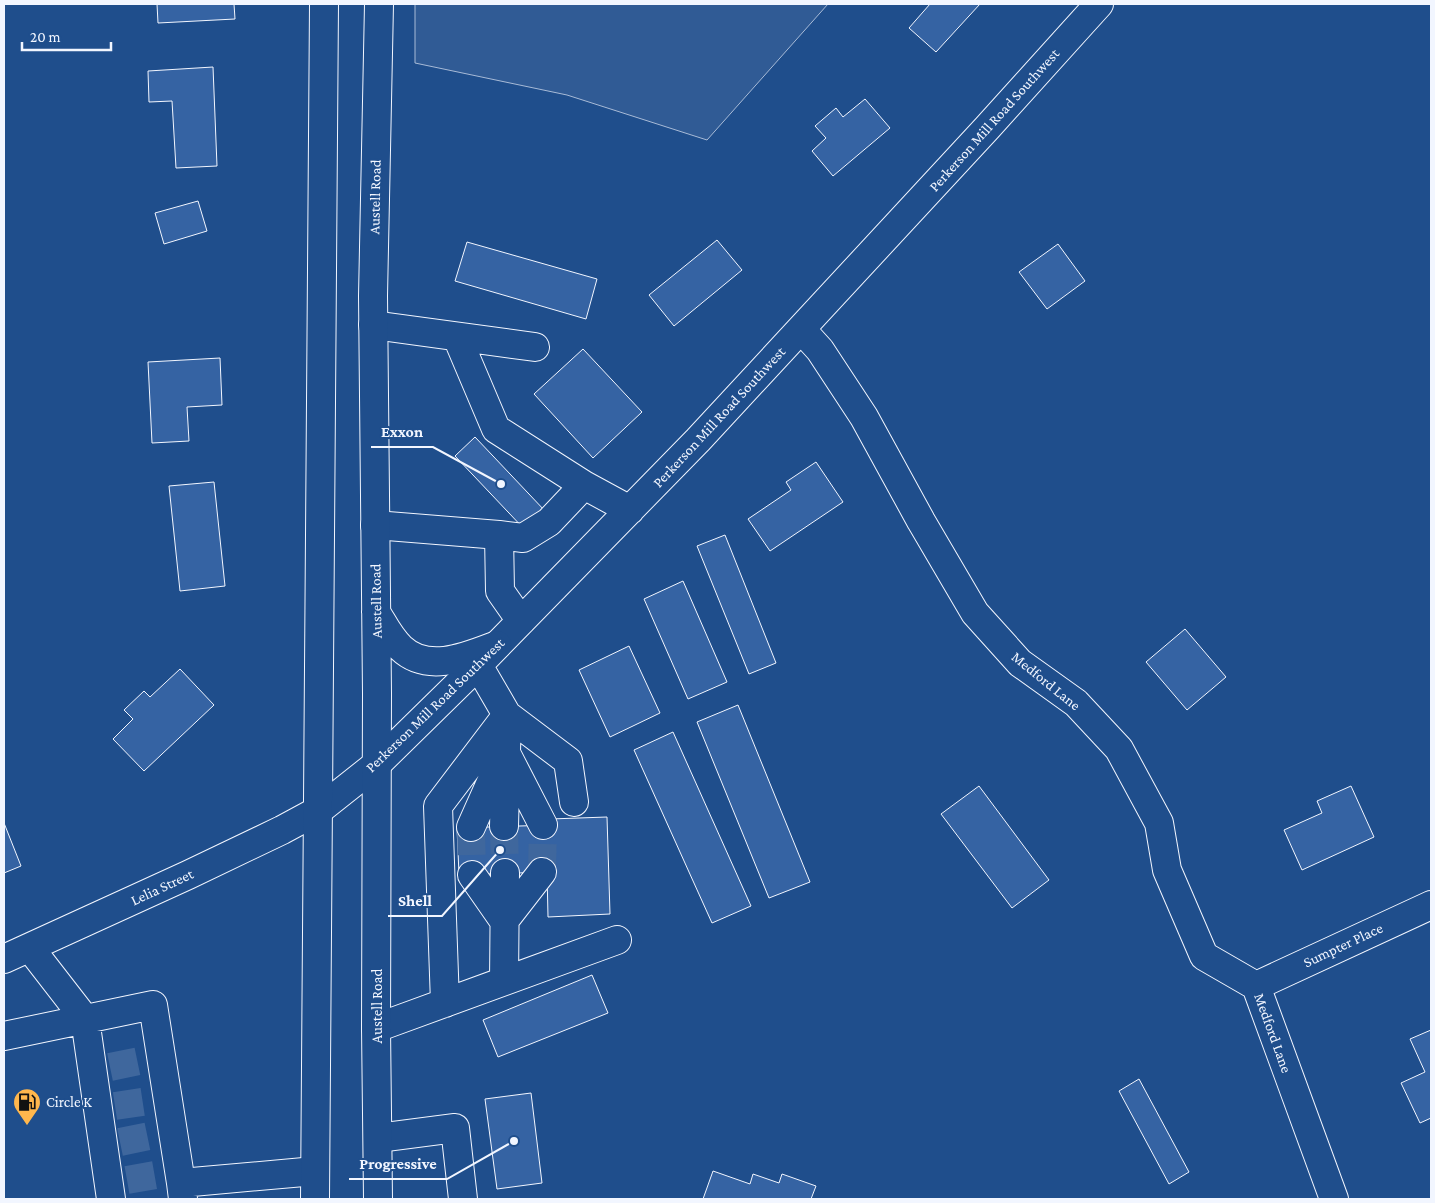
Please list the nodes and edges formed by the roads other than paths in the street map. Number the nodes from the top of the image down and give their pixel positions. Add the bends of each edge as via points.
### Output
1 (324, 4) edge
2 (379, 4) edge
3 (1099, 4) edge
4 (373, 325) junction
5 (801, 329) junction
6 (458, 337) junction
7 (534, 347) dead end
8 (584, 485) junction
9 (630, 510) junction
10 (375, 525) junction
11 (499, 535) junction
12 (376, 612) junction
13 (521, 621) junction
14 (497, 645) junction
15 (478, 665) junction
16 (507, 715) junction
17 (505, 751) junction
18 (377, 764) junction
19 (574, 802) dead end
20 (318, 810) junction
21 (543, 825) tunnel mouth
22 (504, 826) tunnel mouth
23 (471, 827) tunnel mouth
24 (542, 872) tunnel mouth
25 (505, 873) tunnel mouth
26 (472, 875) tunnel mouth
27 (1431, 905) edge
28 (504, 921) junction
29 (617, 940) dead end
30 (30, 948) junction
31 (4, 959) edge
32 (504, 981) junction
33 (1256, 986) junction
34 (445, 1003) junction
35 (85, 1019) junction
36 (376, 1028) junction
37 (4, 1036) edge
38 (378, 1138) junction
39 (315, 1171) junction
40 (176, 1182) edge
41 (115, 1187) edge
42 (315, 1199) edge
43 (378, 1199) edge
44 (463, 1199) edge
45 (1334, 1199) edge

1 - 20 street
2 - 4 street, Austell Road
3 - 5 street, Perkerson Mill Road Southwest
4 - 6 street
4 - 10 street, Austell Road
5 - 9 street, Perkerson Mill Road Southwest
5 - 33 street, Medford Lane via 820,350 864,417 975,613 1020,663 1076,703 1119,748 1159,823 1167,870 1204,956
6 - 7 street
6 - 8 street via 496,429
8 - 9 street
8 - 11 street via 549,522 523,538
9 - 13 street, Perkerson Mill Road Southwest
10 - 11 street
10 - 12 street, Austell Road
11 - 13 street via 500,591
12 - 14 street via 396,642 414,658 432,662 451,660
12 - 18 street, Austell Road
13 - 14 street, Perkerson Mill Road Southwest
14 - 15 street, Perkerson Mill Road Southwest
15 - 16 street
15 - 18 street, Perkerson Mill Road Southwest
16 - 17 street
16 - 19 street via 568,761
16 - 34 street via 438,806
17 - 21 street
17 - 22 street
17 - 23 street
18 - 20 street, Perkerson Mill Road Southwest
18 - 36 street, Austell Road
20 - 30 street, Lelia Street via 256,843
20 - 39 street
24 - 28 street
25 - 28 street
26 - 28 street
27 - 33 street, Sumpter Place
28 - 32 street
29 - 32 street
30 - 31 street, Lelia Street
30 - 35 street
32 - 34 street
33 - 45 street, Medford Lane
34 - 36 street
35 - 37 street
35 - 40 street via 153,1005 152,1059 164,1134
35 - 41 street via 101,1068
36 - 38 street, Austell Road
38 - 43 street, Austell Road
38 - 44 street via 455,1128
39 - 40 street
39 - 42 street

